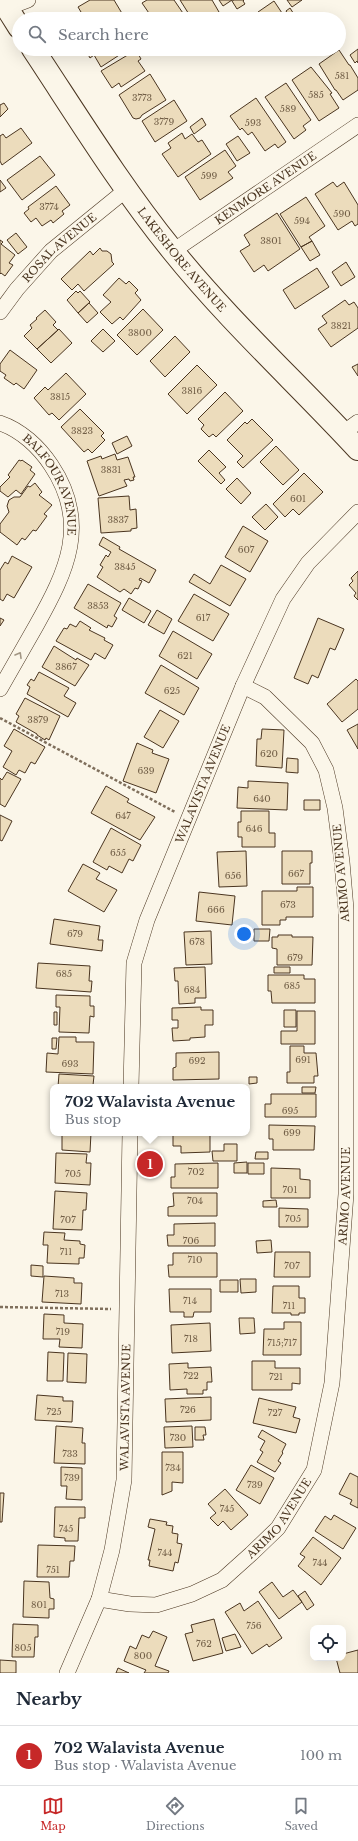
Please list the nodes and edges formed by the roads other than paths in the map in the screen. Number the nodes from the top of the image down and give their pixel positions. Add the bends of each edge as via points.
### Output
1 (28, 0) edge
2 (5, 4) edge
3 (12, 15) edge
4 (38, 56) edge
5 (358, 124) edge
6 (126, 190) junction
7 (173, 251) junction
8 (0, 312) edge
9 (0, 424) edge
10 (350, 427) edge
11 (358, 449) edge
12 (358, 512) edge
13 (243, 686) junction
14 (0, 689) edge
15 (131, 1084) edge
16 (130, 1136) edge
17 (99, 1599) junction
18 (67, 1673) edge

1 - 2 street
2 - 3 street
4 - 6 street, LAKESHORE AVENUE
5 - 7 street, KENMORE AVENUE
6 - 7 street, LAKESHORE AVENUE
6 - 8 street, ROSAL AVENUE via 51,251
7 - 10 street, LAKESHORE AVENUE via 239,326
14 -> 9 street, BALFOUR AVENUE via 49,603 64,570 71,546 72,516 62,481 45,455 27,438
10 - 11 street, LAKESHORE AVENUE
12 - 13 street, WALAVISTA AVENUE via 308,563 283,599
13 - 15 street, WALAVISTA AVENUE via 147,920 134,963
13 - 17 street, ARIMO AVENUE via 265,697 312,743 326,770 335,808 342,862 346,909 346,1194 332,1383 314,1470 278,1528 251,1554 222,1580 192,1594 156,1605
16 - 17 street, WALAVISTA AVENUE via 124,1480 112,1550
17 - 18 street, WALAVISTA AVENUE

